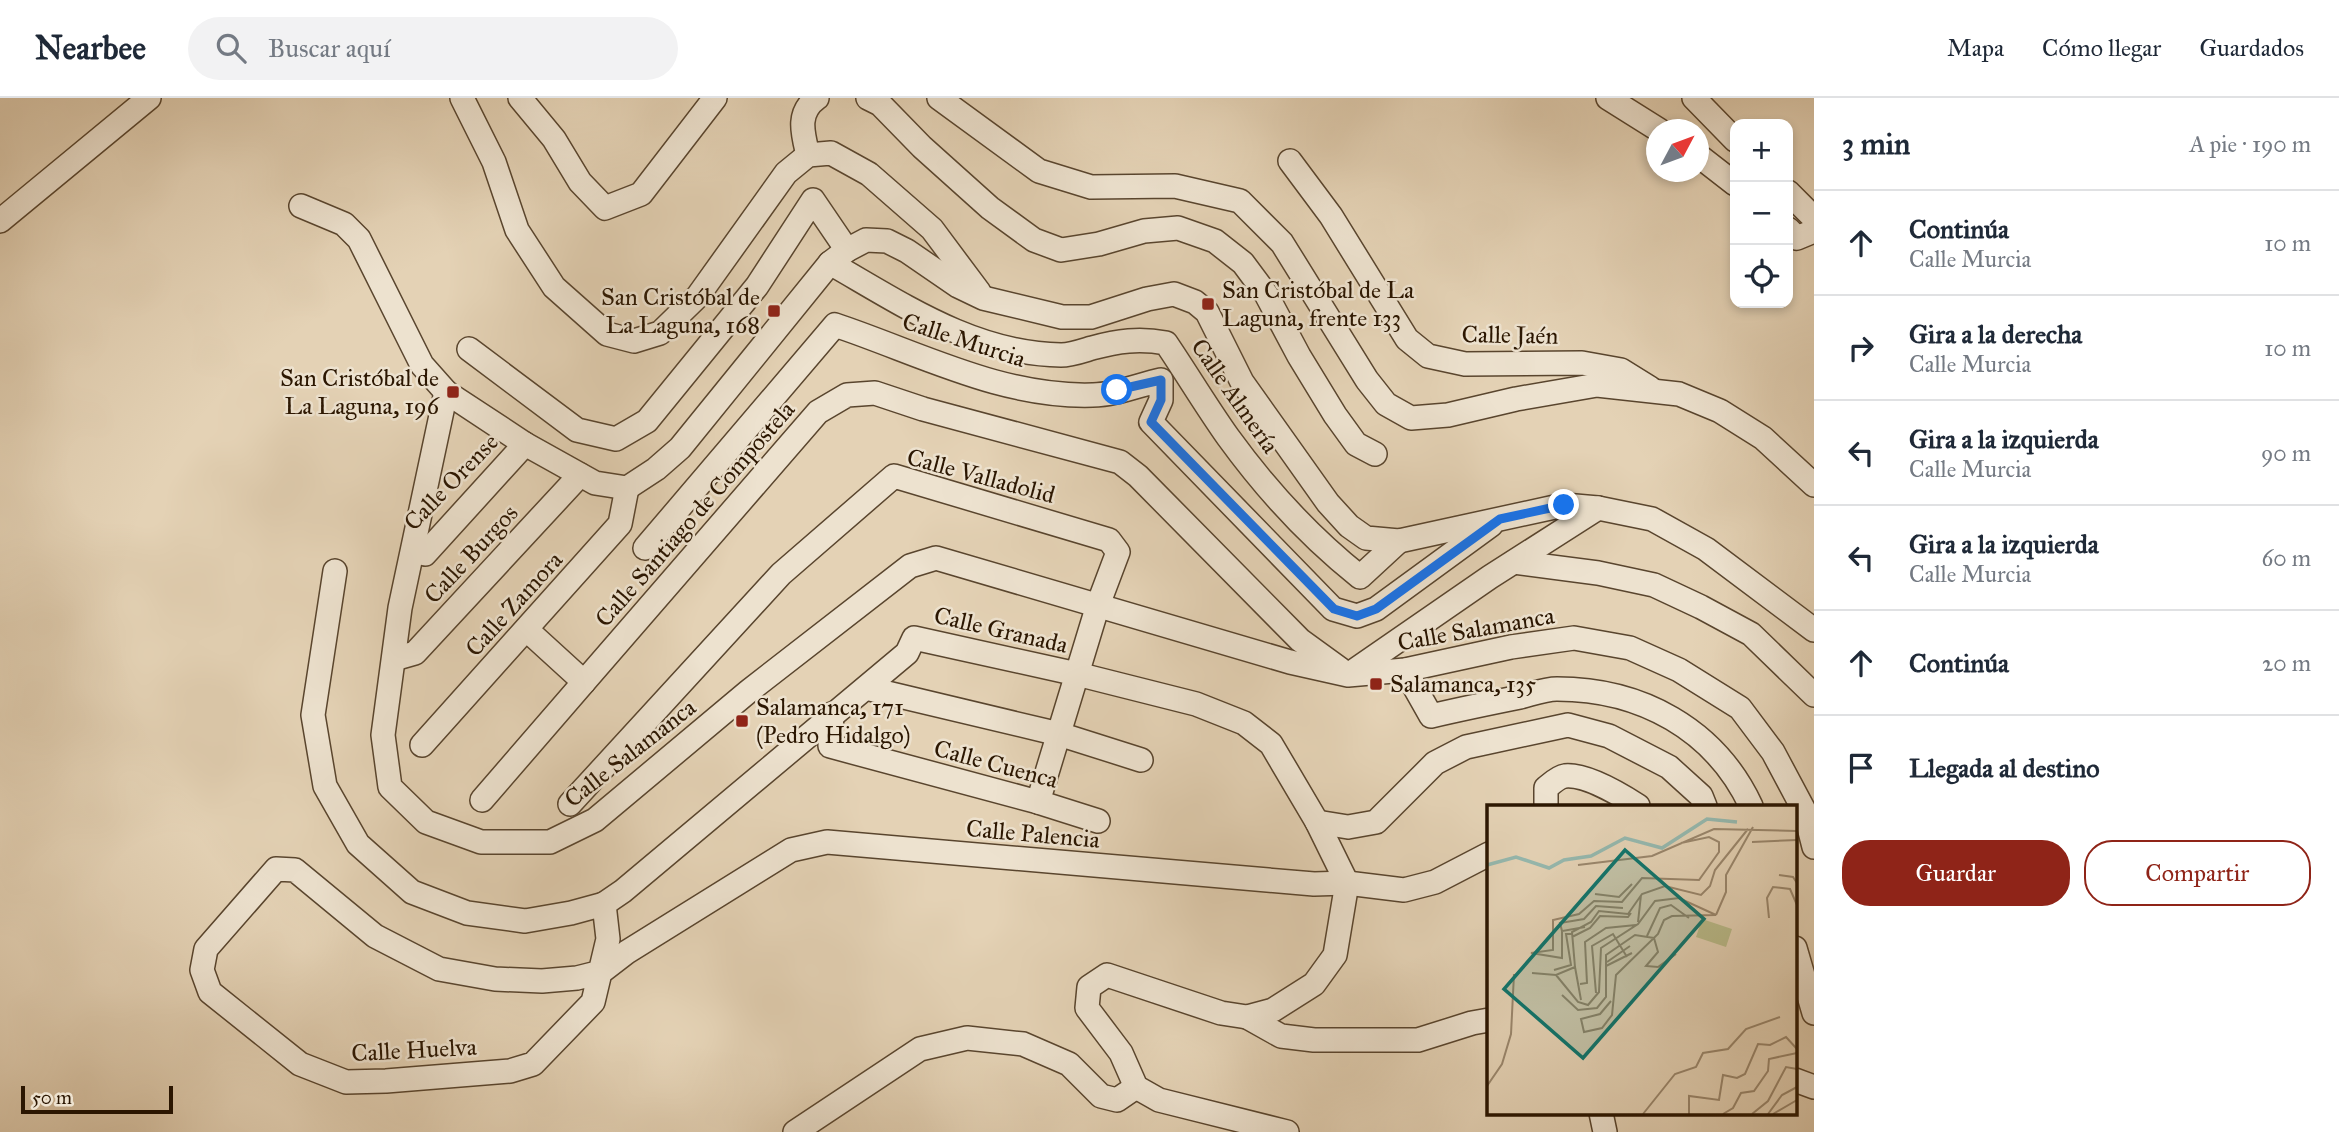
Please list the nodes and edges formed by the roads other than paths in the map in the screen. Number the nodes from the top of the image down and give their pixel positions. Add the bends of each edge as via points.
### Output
1 (149, 98) edge
2 (462, 98) edge
3 (520, 98) edge
4 (715, 98) edge
5 (817, 98) edge
6 (868, 98) edge
7 (939, 98) edge
8 (1608, 98) edge
9 (1694, 98) edge
10 (1646, 121) edge
11 (1730, 135) edge
12 (808, 155) junction
13 (1290, 160) dead end
14 (1709, 164) edge
15 (1732, 182) edge
16 (1793, 197) edge
17 (301, 206) dead end
18 (1814, 218) edge
19 (0, 221) edge
20 (1814, 232) edge
21 (1793, 234) edge
22 (838, 256) junction
23 (983, 298) junction
24 (469, 349) dead end
25 (446, 392) junction
26 (1657, 392) junction
27 (525, 444) junction
28 (1375, 454) dead end
29 (580, 475) junction
30 (1814, 485) edge
31 (627, 488) junction
32 (1598, 508) junction
33 (1500, 519) junction
34 (1399, 541) junction
35 (645, 548) dead end
36 (414, 551) junction
37 (1514, 562) junction
38 (335, 571) dead end
39 (1098, 605) junction
40 (527, 630) junction
41 (1814, 630) edge
42 (394, 659) junction
43 (1405, 670) junction
44 (1077, 674) junction
45 (1348, 675) junction
46 (584, 682) junction
47 (866, 688) junction
48 (1814, 695) edge
49 (832, 714) junction
50 (1059, 734) junction
51 (422, 745) dead end
52 (1141, 760) dead end
53 (482, 800) dead end
54 (1038, 803) junction
55 (569, 804) dead end
56 (1546, 805) edge
57 (1635, 805) edge
58 (1704, 805) edge
59 (1750, 805) edge
60 (1098, 821) dead end
61 (1317, 822) junction
62 (1814, 847) edge
63 (1487, 855) edge
64 (1347, 883) junction
65 (604, 904) junction
66 (1797, 955) edge
67 (601, 971) junction
68 (1814, 1013) edge
69 (1247, 1017) junction
70 (1487, 1020) edge
71 (1797, 1081) edge
72 (1136, 1087) junction
73 (1814, 1087) edge
74 (1601, 1114) edge
75 (795, 1132) edge
76 (1287, 1132) edge
77 (1605, 1132) edge

1 - 19 street
2 - 12 street via 494,162 517,230 554,287 607,334 634,341 660,333 698,296 786,173
3 - 4 street via 554,139 580,182 605,208 641,194
5 - 12 street via 801,122
6 - 28 street via 880,104 990,208 1034,240 1061,250 1178,228 1214,241 1243,262 1335,415 1356,444
7 - 26 street via 1039,171 1091,187 1175,186 1240,201 1282,243 1367,380 1386,404 1411,418 1448,415 1597,385
8 - 10 street
9 - 11 street
12 - 23 street via 831,153 869,174 932,229
13 - 26 street, Calle Jaén via 1331,216 1407,339 1429,356 1465,364 1582,363 1621,370
14 - 15 street
16 - 18 street
17 - 25 street via 344,224 359,239 422,365
20 - 21 street via 1797,238
22 - 23 street via 866,240 887,241
22 - 24 street via 813,200 757,286 647,421 616,439 577,429
22 - 31 street via 680,448
22 - 34 street, Calle Almería via 911,309 963,336 1010,349 1063,355 1144,339 1166,343 1229,438 1333,556 1360,577
23 - 34 street via 1062,317 1091,317 1174,293 1195,302 1207,312 1242,382 1328,503 1366,538
25 - 27 street
25 - 36 street, Calle Salamanca
26 - 30 street via 1679,394 1720,411 1763,438
27 - 29 street
27 - 36 street, Calle Orense via 425,554
29 - 31 street via 595,483
29 - 42 street, Calle Burgos via 415,653
31 - 40 street, Calle Zamora via 620,524
32 - 33 street via 1564,505
32 - 37 street
32 - 41 street via 1652,519 1706,549
33 - 34 street
33 - 35 street, Calle Murcia via 1376,609 1357,616 1334,609 1151,422 1161,400 1161,380 1095,396 1051,393 1002,384 835,325
36 - 42 street, Calle Salamanca
37 - 45 street
37 - 48 street via 1654,585 1752,634
38 - 65 street, Calle Granada via 313,715 325,786 358,844 412,892 467,913 525,921
39 - 42 street, Calle Salamanca via 936,558 910,566 749,691 595,820 550,842 481,842 426,822 390,787 383,735
39 - 44 street, Calle Valladolid
39 - 45 street, Calle Salamanca
39 - 55 street, Calle Valladolid via 1118,552 1109,540 894,475 781,574
40 - 46 street
40 - 51 street, Calle Zamora
43 - 45 street, Calle Salamanca
43 - 59 street via 1431,716 1555,689 1619,695 1700,737 1727,764
43 - 62 street, Calle Salamanca via 1574,638 1630,648 1679,670 1740,708 1773,752 1805,811
44 - 47 street, Calle Granada via 914,638 907,653
44 - 50 street, Calle Valladolid
44 - 61 street, Calle Granada via 1196,704 1244,723 1271,744
45 - 46 street, Calle Santiago de Compostela via 1300,640 1120,462 875,393 847,395 818,412
46 - 53 street, Calle Santiago de Compostela
47 - 49 street, Calle Granada
47 - 50 street
49 - 54 street, Calle Cuenca via 830,746
49 - 65 street, Calle Granada
50 - 52 street
50 - 54 street, Calle Valladolid
54 - 60 street, Calle Cuenca
56 - 57 street via 1546,789 1562,776 1578,777
58 - 61 street via 1669,767 1609,736 1568,726 1456,752 1435,763 1376,822 1348,827
61 - 64 street, Calle Granada
63 - 64 street, Calle Palencia via 1436,882 1404,890
64 - 67 street, Calle Palencia via 1300,883 827,842 791,850
64 - 69 street via 1335,955 1314,984 1273,1010
65 - 67 street via 608,940
66 - 68 street
67 - 67 street, Calle Huelva via 593,1002 533,1064 510,1071 346,1082 300,1064 210,992 202,970 206,949 276,869 295,870 375,936 439,969 542,981
69 - 70 street via 1281,1036 1314,1040 1419,1040
69 - 72 street via 1221,1013 1107,975 1090,987 1087,1007 1121,1053
71 - 73 street
72 - 75 street via 1117,1100 1101,1096 1069,1064 1023,1044 967,1038 920,1049
72 - 76 street via 1159,1100
74 - 77 street

